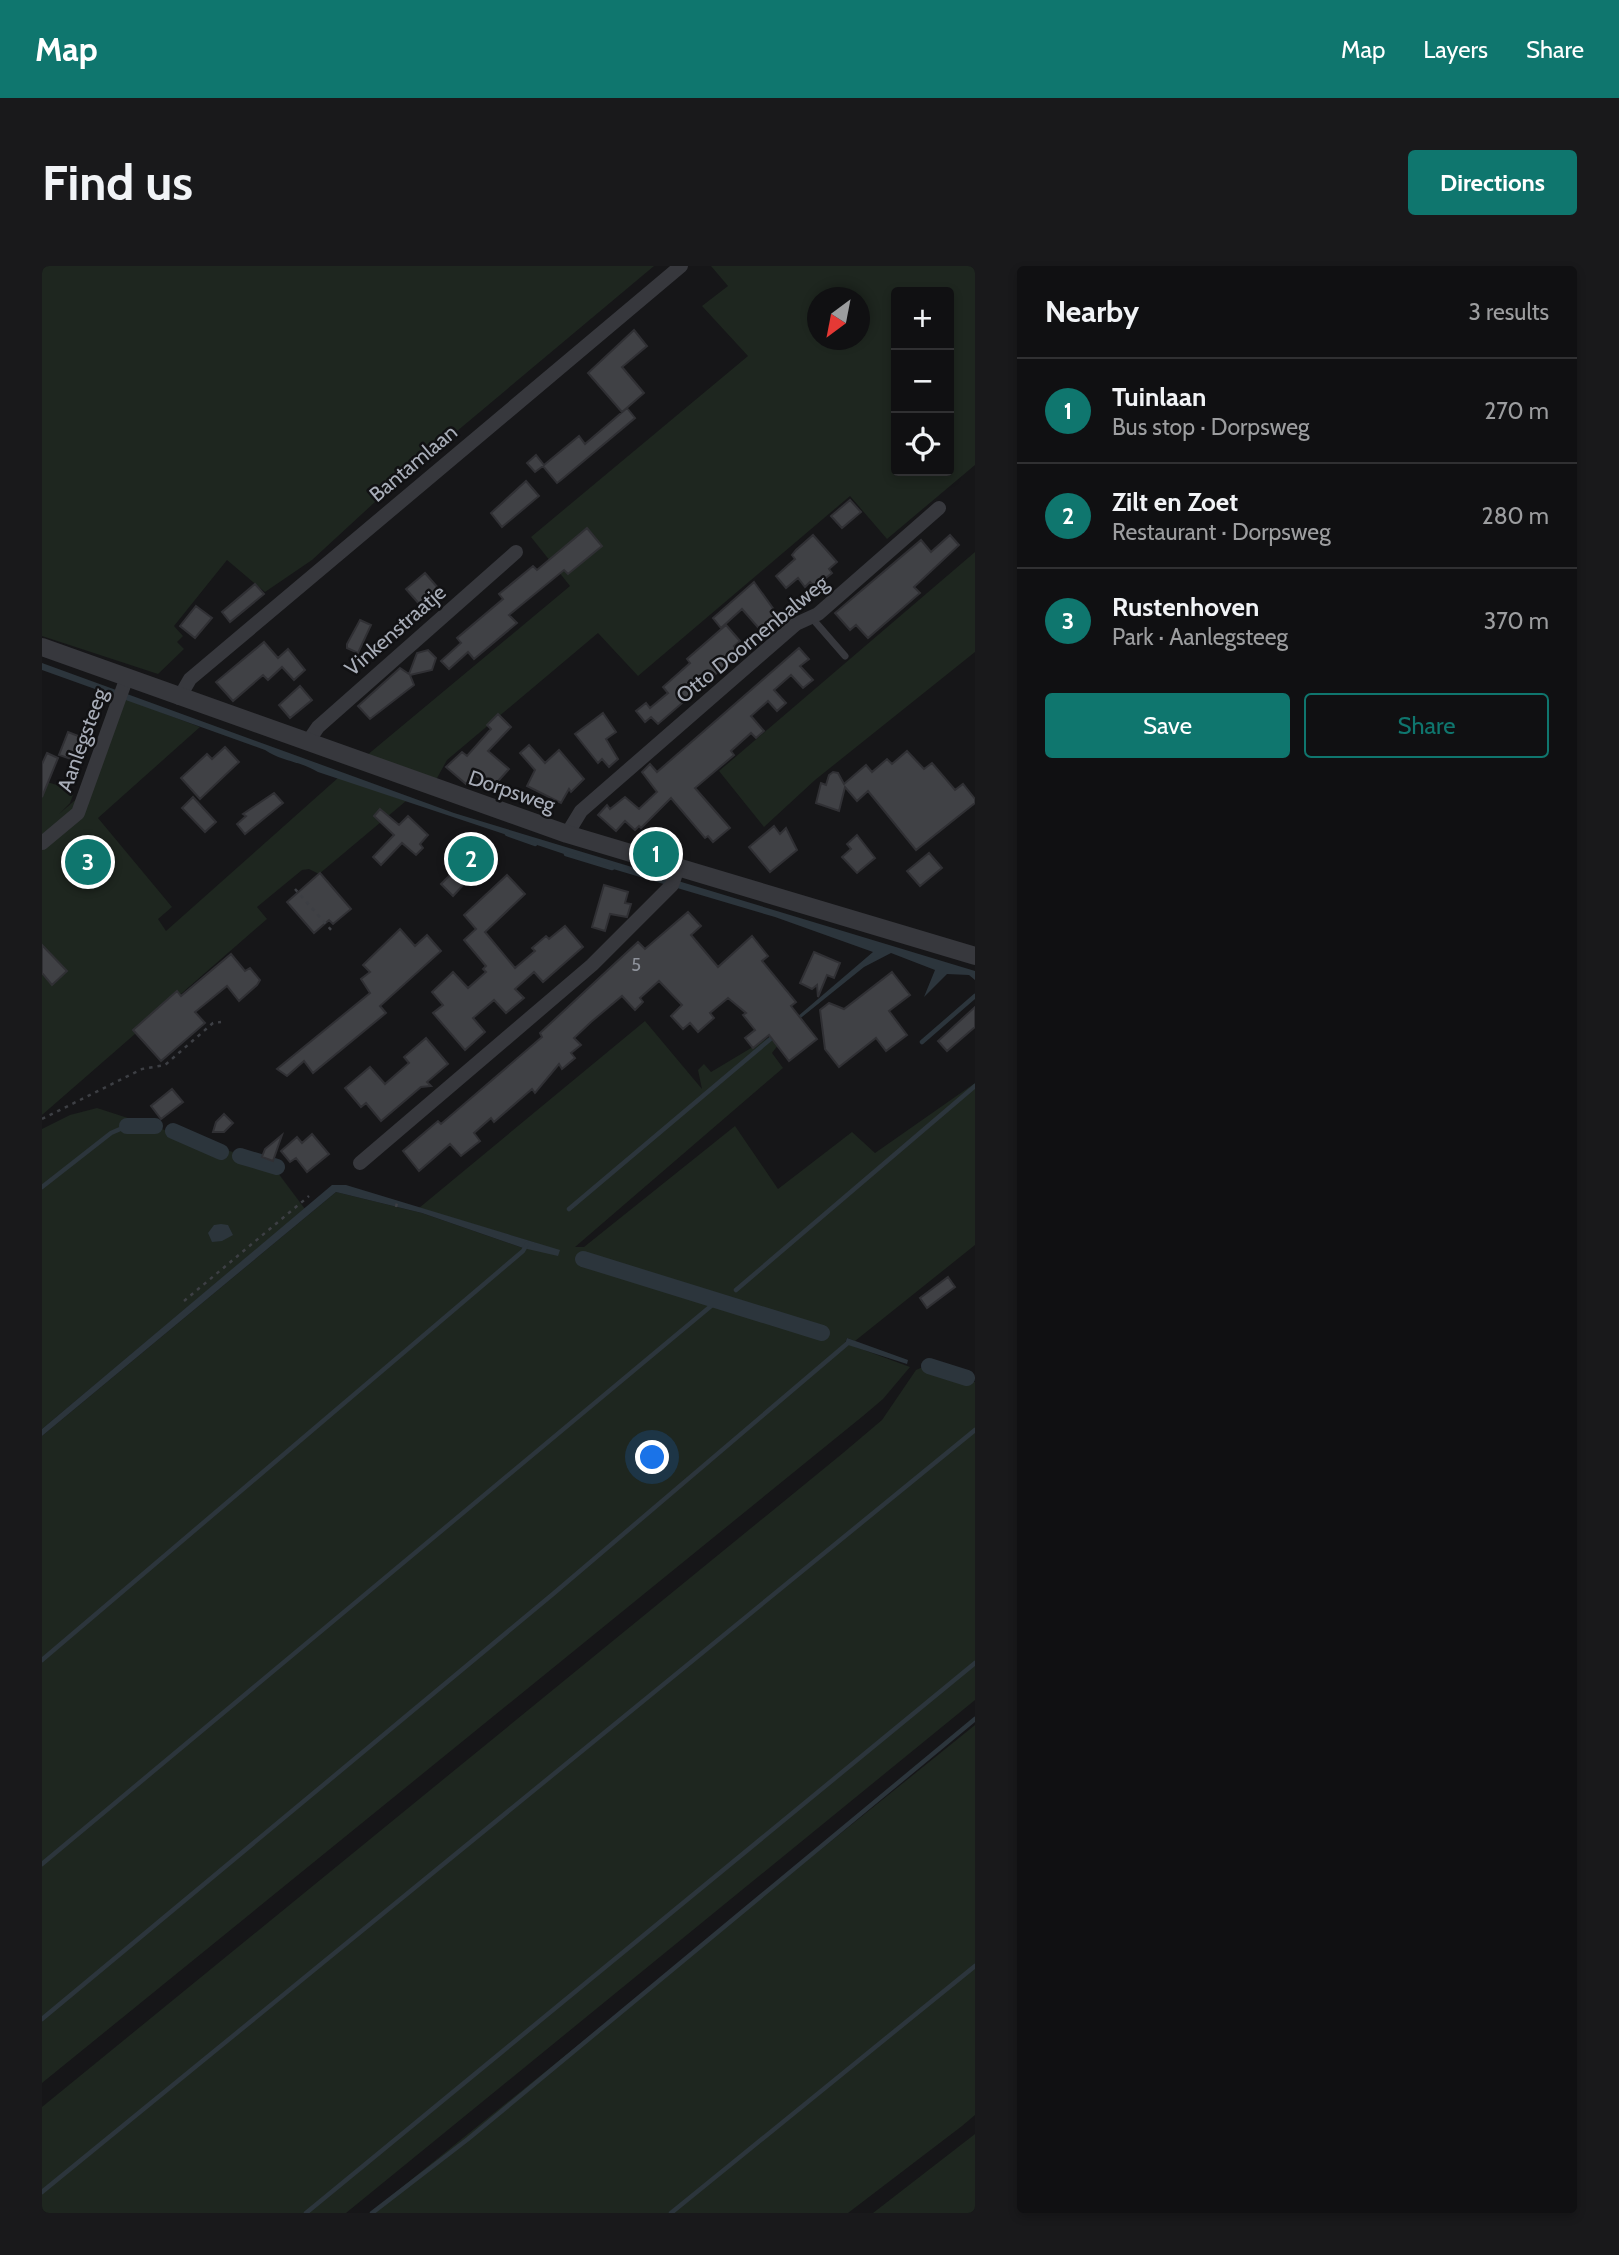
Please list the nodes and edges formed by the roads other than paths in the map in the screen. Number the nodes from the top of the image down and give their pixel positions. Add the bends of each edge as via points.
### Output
1 (681, 266) edge
2 (939, 508) dead end
3 (516, 552) dead end
4 (811, 617) junction
5 (42, 647) edge
6 (845, 656) dead end
7 (123, 688) junction
8 (179, 698) junction
9 (307, 743) junction
10 (567, 834) junction
11 (42, 843) edge
12 (678, 867) junction
13 (975, 956) edge
14 (360, 1163) dead end

1 - 8 street, Bantamlaan via 190,679
2 - 4 street, Otto Doornenbalweg
3 - 9 street, Vinkenstraatje via 318,727
4 - 6 lane
4 - 10 street, Otto Doornenbalweg via 796,624 581,811
5 - 7 street, Dorpsweg
7 - 8 street, Dorpsweg
7 - 11 street, Aanlegsteeg via 78,813
8 - 9 street, Dorpsweg
9 - 10 street, Dorpsweg
10 - 12 street, Dorpsweg
12 - 13 street, Dorpsweg
12 - 14 street via 672,885 592,965

